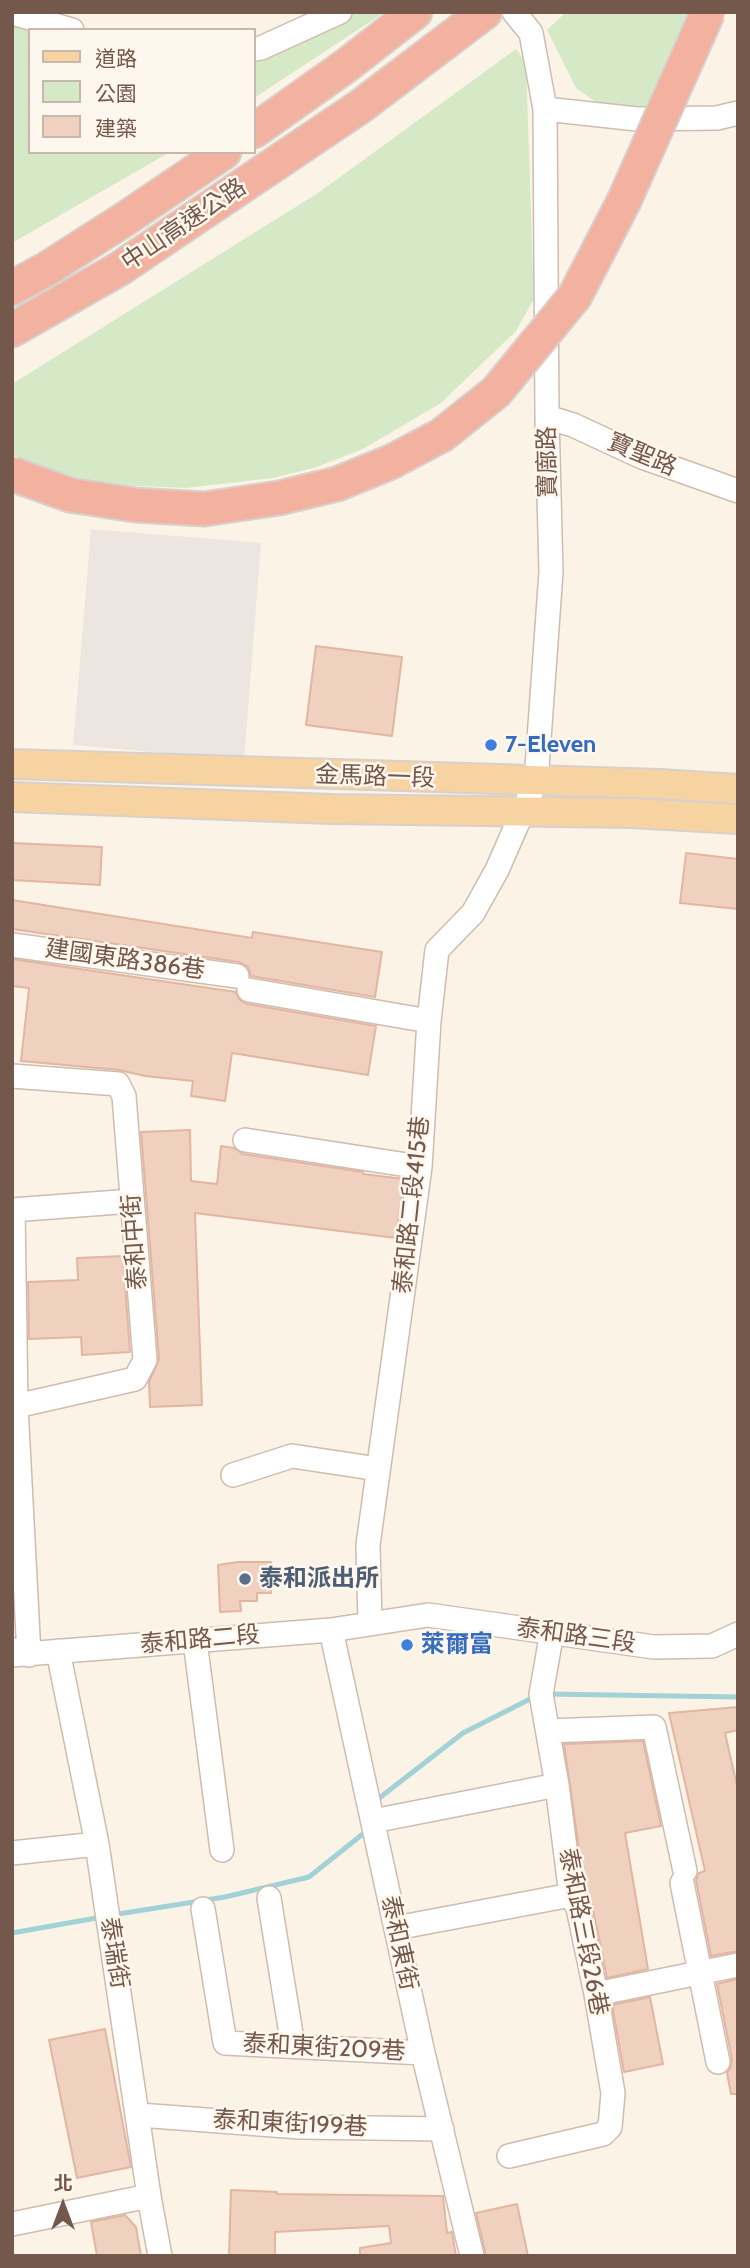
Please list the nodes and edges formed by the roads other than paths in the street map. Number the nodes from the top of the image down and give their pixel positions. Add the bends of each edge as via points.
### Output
1 (340, 12) edge
2 (415, 12) edge
3 (485, 12) edge
4 (514, 12) edge
5 (708, 12) edge
6 (23, 15) edge
7 (65, 28) edge
8 (256, 49) edge
9 (545, 109) junction
10 (738, 113) edge
11 (256, 130) edge
12 (220, 154) edge
13 (12, 288) edge
14 (12, 330) edge
15 (547, 417) junction
16 (12, 474) edge
17 (738, 491) edge
18 (12, 764) edge
19 (536, 781) junction
20 (738, 789) edge
21 (12, 797) edge
22 (522, 810) junction
23 (738, 819) edge
24 (12, 944) edge
25 (429, 1021) junction
26 (12, 1076) edge
27 (244, 1140) dead end
28 (420, 1167) junction
29 (132, 1201) junction
30 (13, 1210) edge
31 (14, 1406) edge
32 (378, 1469) junction
33 (233, 1475) dead end
34 (370, 1623) junction
35 (331, 1630) junction
36 (552, 1632) junction
37 (738, 1634) edge
38 (195, 1640) junction
39 (58, 1651) junction
40 (18, 1653) edge
41 (548, 1731) junction
42 (557, 1785) junction
43 (371, 1812) junction
44 (97, 1844) junction
45 (222, 1850) dead end
46 (12, 1853) edge
47 (571, 1895) junction
48 (269, 1898) dead end
49 (203, 1909) dead end
50 (396, 1928) junction
51 (738, 1965) edge
52 (700, 1973) junction
53 (596, 1994) junction
54 (293, 2046) junction
55 (423, 2053) junction
56 (718, 2062) dead end
57 (139, 2115) junction
58 (442, 2129) junction
59 (509, 2156) dead end
60 (149, 2196) junction
61 (12, 2224) edge
62 (160, 2256) edge
63 (472, 2256) edge

1 - 8 street
2 - 11 highway
3 - 14 highway, 中山高速公路 via 361,106 142,253
4 - 9 street, 寶廍路 via 531,33
5 - 16 highway, bridge via 624,201 575,296 496,392 442,435 337,484 204,509 70,495
6 - 7 street
9 - 10 street via 637,119 717,118
9 - 15 street, 寶廍路
12 - 13 highway, 中山高速公路
15 - 17 street, 寶聖路
15 - 19 street, 寶廍路 via 551,572
18 - 19 main road, 金馬路一段
19 - 20 main road, 金馬路一段
19 - 22 street, 寶廍路
21 - 22 main road, 金馬路一段 via 331,809
22 - 23 main road, 金馬路一段
22 - 25 street, 泰和路二段415巷 via 473,913 438,950
24 - 25 street, 建國東路386巷 via 243,983
25 - 28 street, 泰和路二段415巷
26 - 29 street, 泰和中街 via 118,1084 124,1096
27 - 28 street
28 - 32 street, 泰和路二段415巷
29 - 30 street
29 - 31 street, 泰和中街 via 145,1360 135,1379
30 - 31 street
31 - 40 street
32 - 33 street via 292,1456
32 - 34 street, 泰和路二段415巷 via 368,1545
34 - 35 street, 泰和路二段
34 - 36 street, 泰和路三段 via 428,1615
35 - 38 street, 泰和路二段
35 - 43 street, 泰和東街
36 - 37 street, 泰和路三段 via 654,1647 712,1646
36 - 41 street, 泰和路三段26巷 via 541,1694
38 - 39 street, 泰和路二段
38 - 45 street
39 - 40 street, 泰和路二段
39 - 44 street, 泰瑞街
41 - 42 street, 泰和路三段26巷
41 - 52 street via 654,1727
42 - 43 street
42 - 47 street, 泰和路三段26巷
43 - 50 street, 泰和東街
44 - 46 street
44 - 57 street, 泰瑞街
47 - 50 street
47 - 53 street, 泰和路三段26巷 via 578,1908
48 - 54 street
49 - 54 street, 泰和東街209巷 via 225,2043
50 - 55 street, 泰和東街
51 - 52 street
52 - 53 street
52 - 56 street
53 - 59 street, 泰和路三段26巷 via 612,2093 610,2127 603,2134
54 - 55 street, 泰和東街209巷
55 - 58 street, 泰和東街
57 - 58 street, 泰和東街199巷 via 300,2127
57 - 60 street, 泰瑞街
58 - 63 street, 泰和東街
60 - 61 street
60 - 62 street, 泰瑞街

